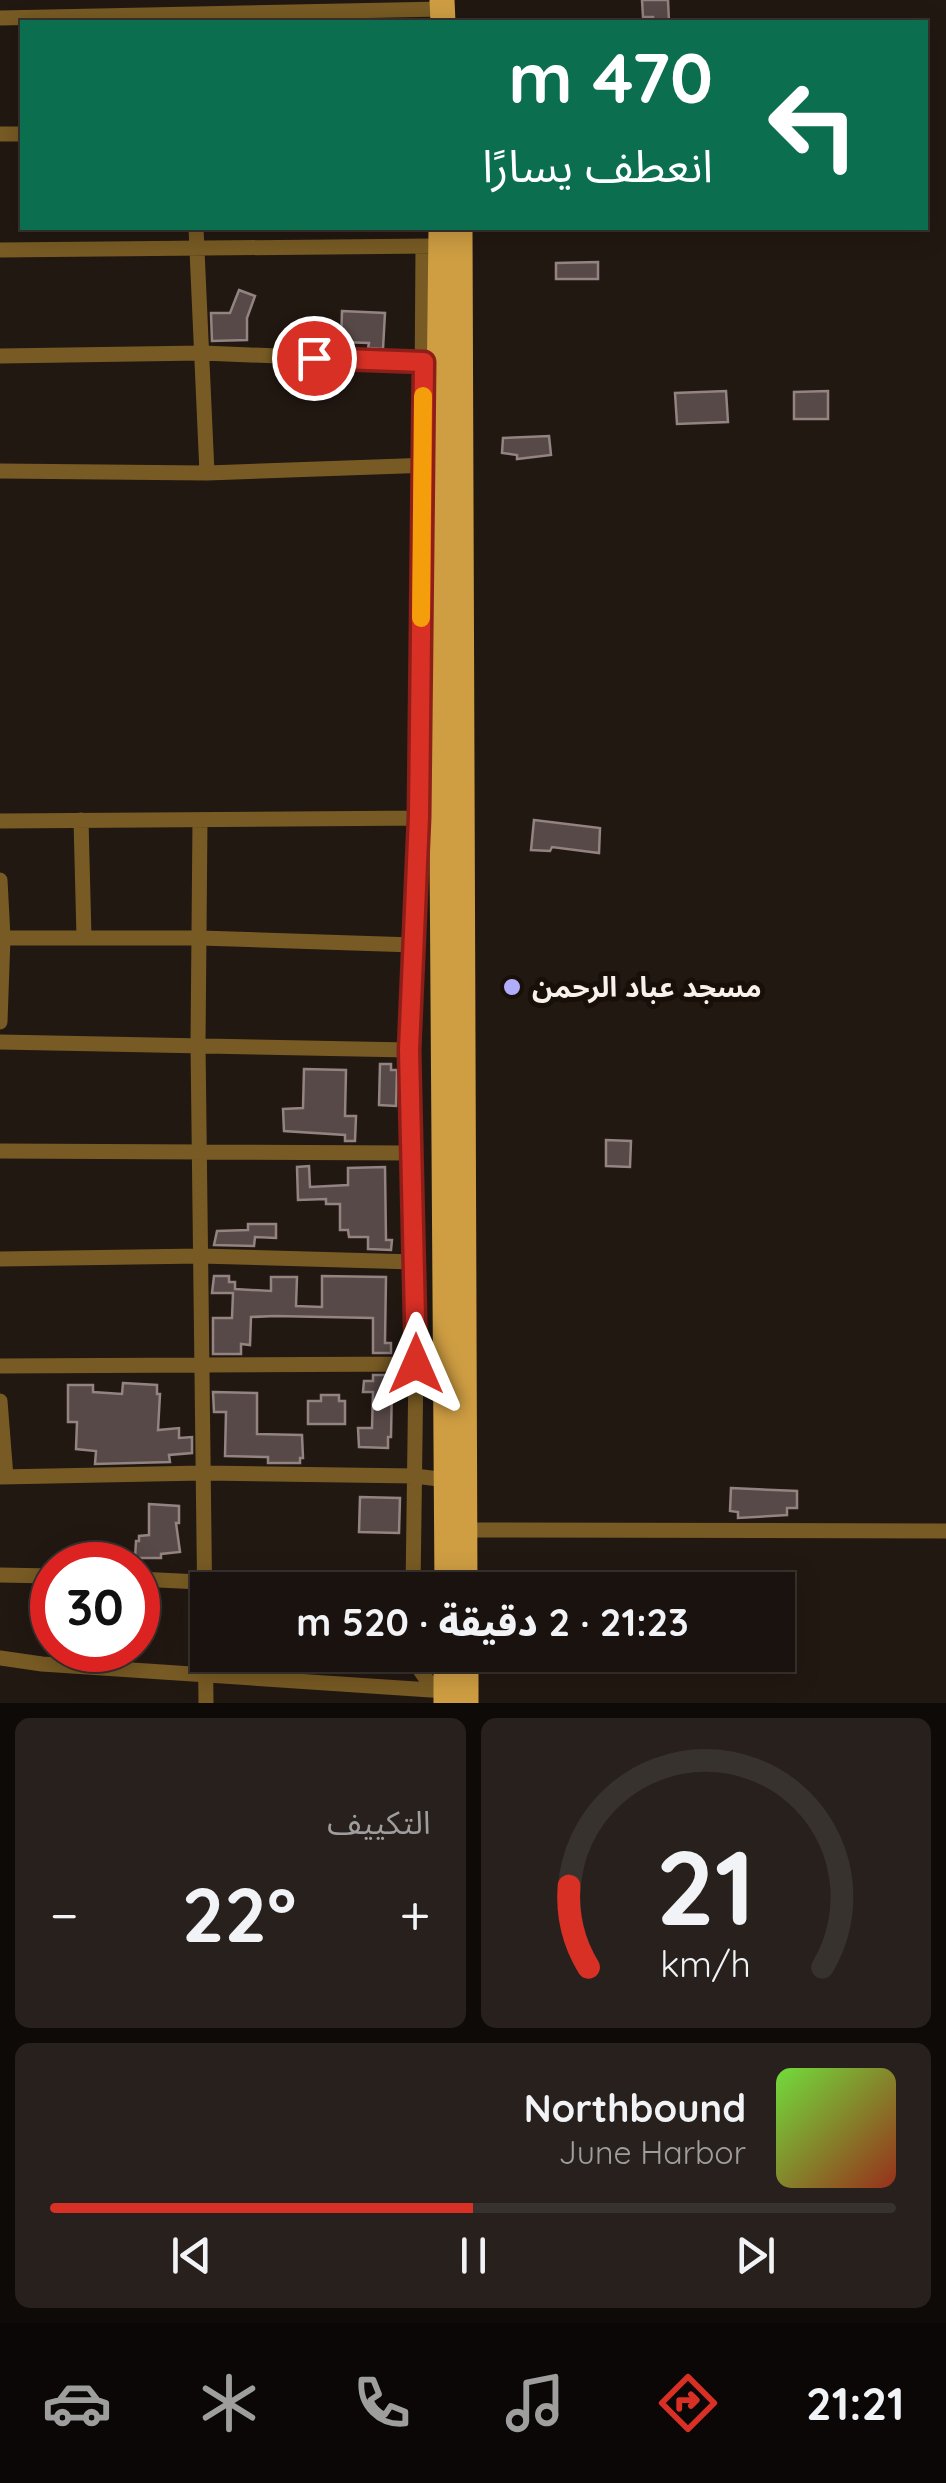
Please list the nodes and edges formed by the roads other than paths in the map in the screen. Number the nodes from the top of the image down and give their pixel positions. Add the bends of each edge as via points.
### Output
1 (449, 11) edge
2 (205, 12) edge
3 (0, 18) edge
4 (196, 230) edge
5 (441, 237) edge
6 (196, 249) junction
7 (0, 250) edge
8 (203, 353) junction
9 (0, 356) edge
10 (424, 362) junction
11 (431, 464) junction
12 (0, 471) edge
13 (207, 473) junction
14 (431, 818) junction
15 (81, 820) junction
16 (200, 820) junction
17 (0, 821) edge
18 (0, 880) edge
19 (84, 937) junction
20 (1, 938) edge
21 (200, 938) junction
22 (414, 945) junction
23 (0, 1022) edge
24 (0, 1042) edge
25 (198, 1044) junction
26 (409, 1050) junction
27 (0, 1151) edge
28 (202, 1151) junction
29 (410, 1153) junction
30 (202, 1256) junction
31 (0, 1259) edge
32 (414, 1262) junction
33 (204, 1364) junction
34 (416, 1364) junction
35 (0, 1366) edge
36 (446, 1368) junction
37 (0, 1402) edge
38 (204, 1473) junction
39 (415, 1476) junction
40 (3, 1477) edge
41 (447, 1480) junction
42 (465, 1530) junction
43 (946, 1532) edge
44 (205, 1572) edge
45 (414, 1572) edge
46 (447, 1572) edge
47 (465, 1572) edge
48 (0, 1575) edge
49 (30, 1576) edge
50 (160, 1580) edge
51 (190, 1581) edge
52 (0, 1658) edge
53 (206, 1672) edge
54 (422, 1672) edge
55 (447, 1672) edge
56 (459, 1672) edge
57 (206, 1676) junction
58 (448, 1697) edge
59 (206, 1703) edge

1 - 2 street
2 - 3 street
4 - 6 street
5 - 6 street
5 - 10 street
5 - 11 main road
5 - 42 main road
6 - 7 street
6 - 8 street
8 - 9 street
8 - 10 street
8 - 13 street
10 - 11 street
11 - 13 street
11 - 14 main road
12 - 13 street
14 - 16 street
14 - 22 street
14 - 36 main road
15 - 16 street
15 - 17 street
15 - 19 street
16 - 21 street
18 - 20 street
19 - 20 street
19 - 21 street
20 - 23 street
21 - 22 street
21 - 25 street
22 - 26 street
24 - 25 street
25 - 26 street
25 - 28 street
26 - 29 street
27 - 28 street
28 - 29 street
28 - 30 street
29 - 32 street
30 - 31 street
30 - 32 street
30 - 33 street
32 - 34 street
33 - 34 street
33 - 35 street
33 - 38 street
34 - 36 street
34 - 39 street
36 - 41 main road
37 - 40 street
38 - 39 street
38 - 40 street
38 - 44 street
39 - 41 street
39 - 45 street
41 - 46 main road
42 - 43 street
42 - 47 main road
48 - 49 street
50 - 51 street
52 - 57 street
53 - 57 street
54 - 58 street
55 - 58 main road
56 - 58 main road
57 - 58 street
57 - 59 street

